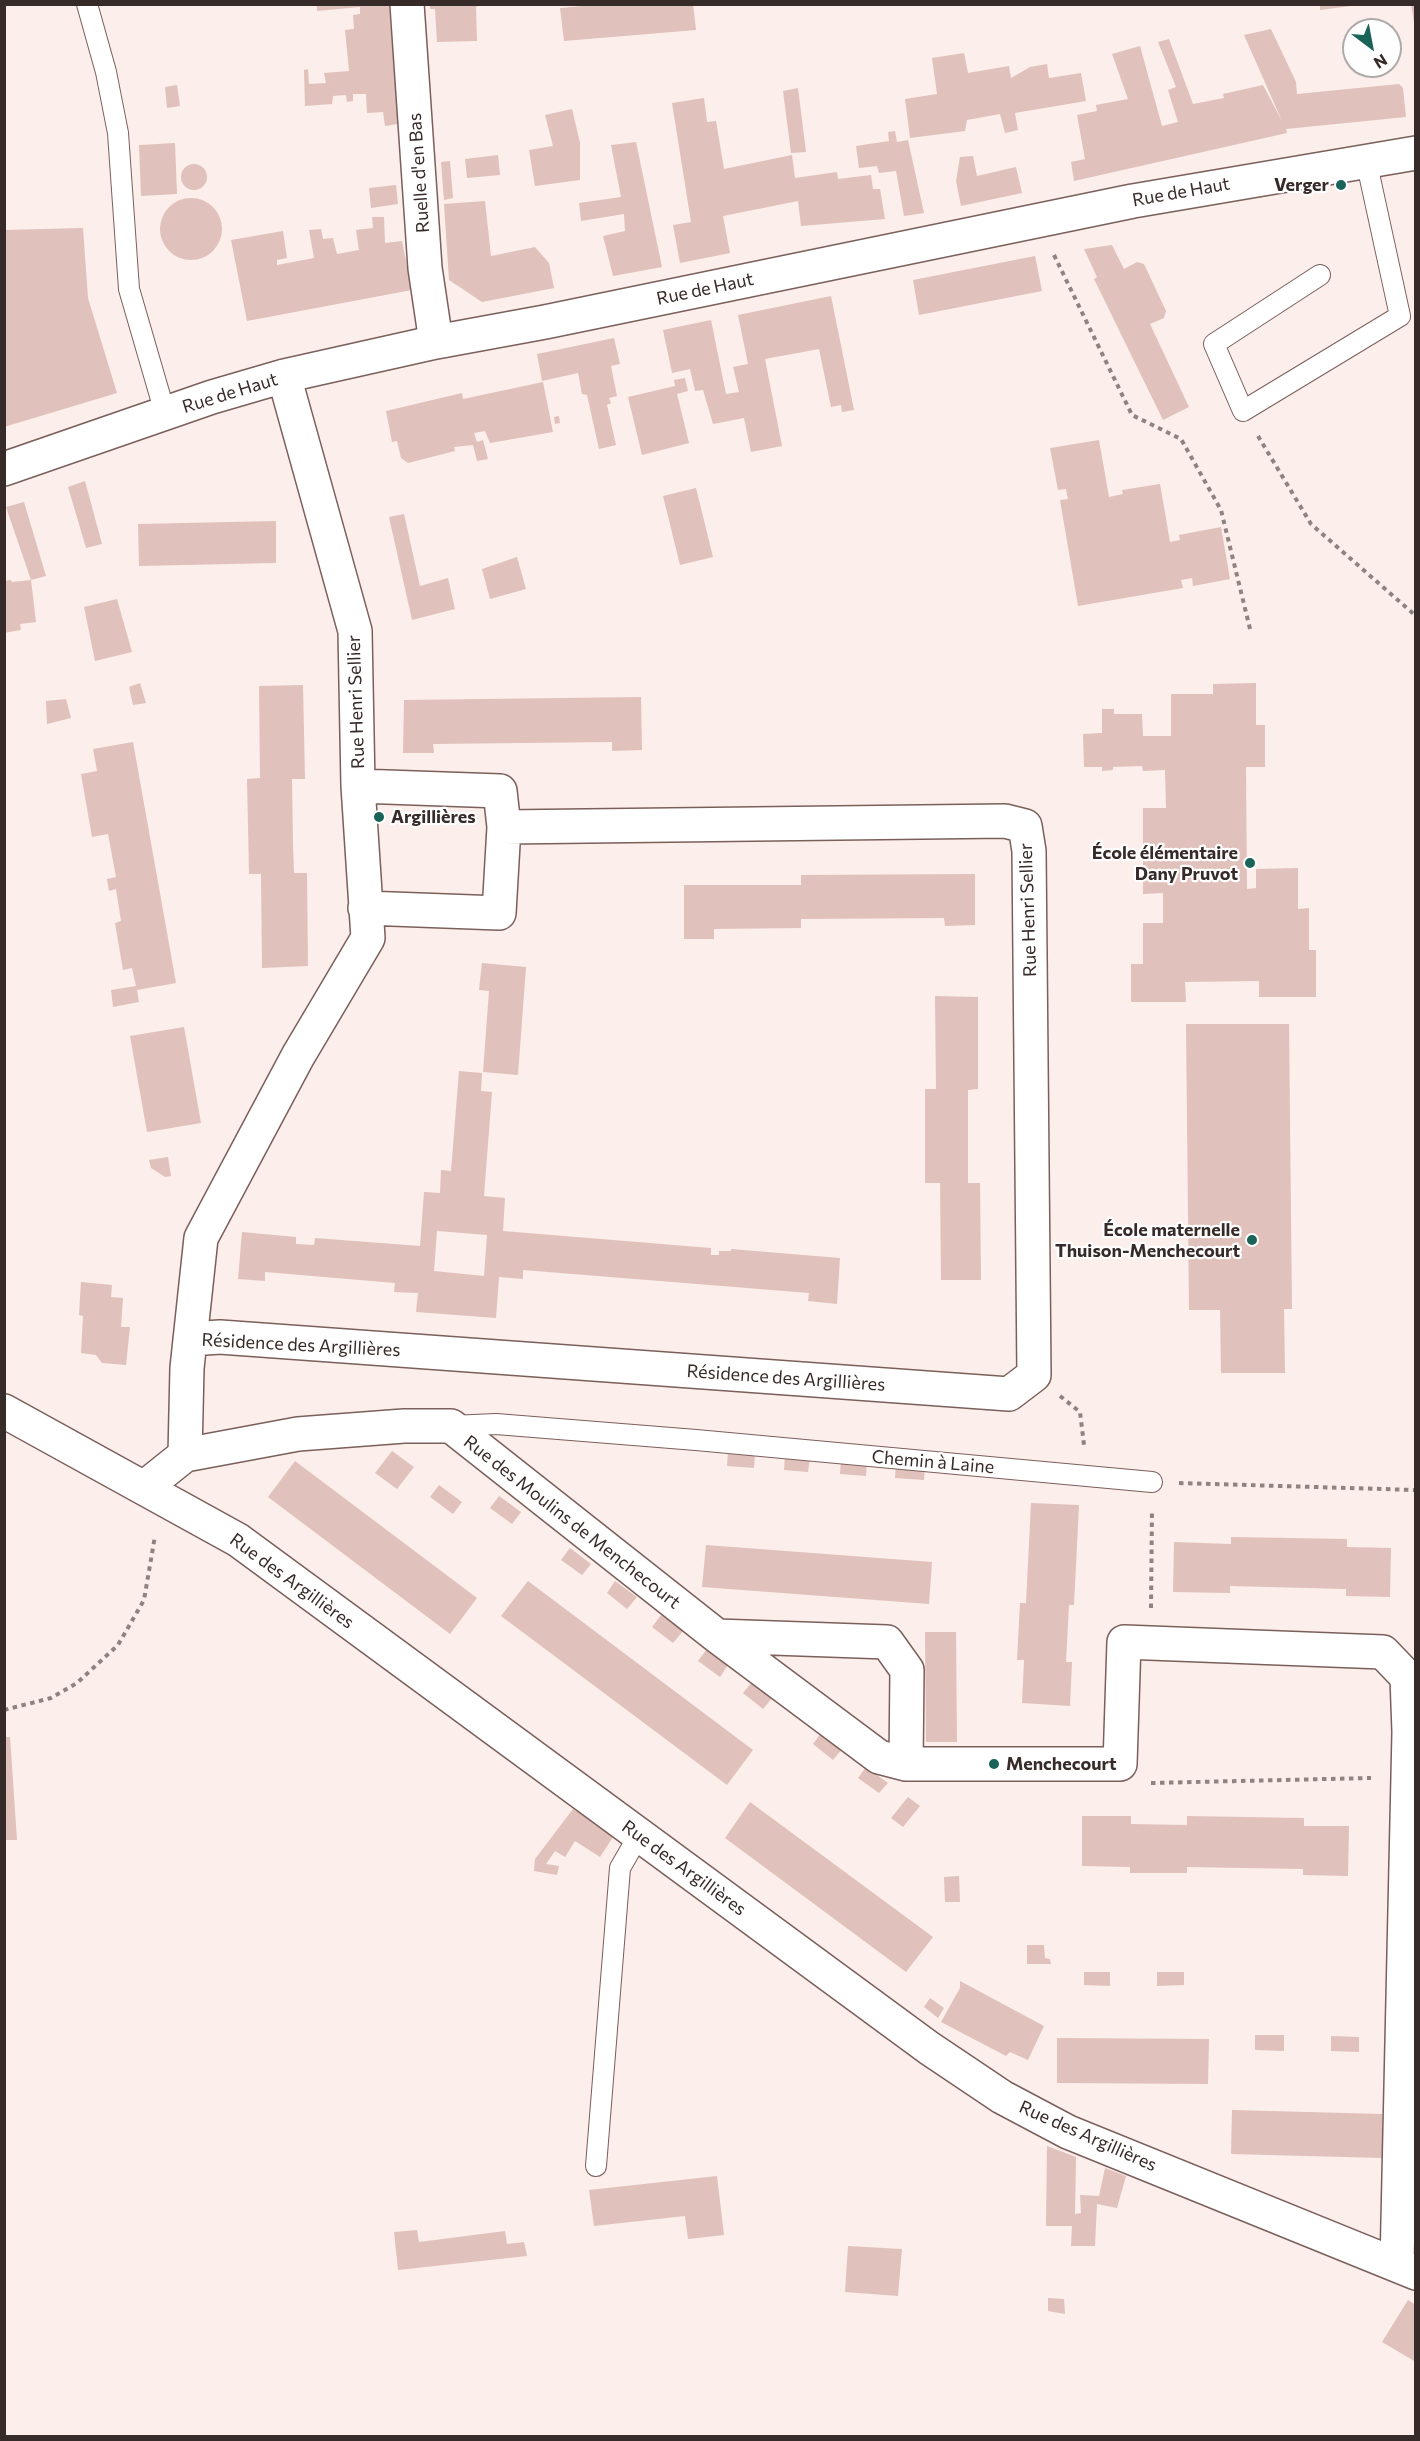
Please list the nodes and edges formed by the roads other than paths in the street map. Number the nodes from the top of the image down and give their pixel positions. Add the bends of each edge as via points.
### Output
1 (87, 4) edge
2 (407, 4) edge
3 (1416, 153) edge
4 (1366, 160) junction
5 (1320, 275) dead end
6 (436, 342) junction
7 (284, 376) junction
8 (165, 413) junction
9 (4, 469) edge
10 (358, 786) junction
11 (504, 827) junction
12 (365, 908) junction
13 (190, 1340) junction
14 (1022, 1384) joint
15 (4, 1411) edge
16 (451, 1426) junction
17 (185, 1455) junction
18 (1152, 1482) road end
19 (153, 1492) junction
20 (717, 1636) junction
21 (1411, 1678) edge
22 (906, 1764) junction
23 (639, 1835) junction
24 (596, 2166) dead end
25 (1406, 2269) edge

1 - 8 lane via 118,133 129,289
2 - 6 street, Ruelle d'en Bas via 425,268
3 - 4 street, Rue de Haut
4 - 5 lane via 1400,316 1243,411 1214,344
4 - 6 street, Rue de Haut via 1145,198
6 - 7 street, Rue de Haut
7 - 8 street, Rue de Haut
7 - 10 street, Rue Henri Sellier via 355,631
8 - 9 street, Rue de Haut
10 - 11 street, Rue Henri Sellier via 500,791
10 - 12 street, Résidence des Argillières
11 - 12 street, Rue Henri Sellier via 499,913
11 - 14 street, Rue Henri Sellier via 1005,821 1025,826 1029,851
12 - 13 street, Résidence des Argillières via 368,938 298,1056 201,1238
13 - 14 street, Résidence des Argillières via 220,1337
13 - 17 street
15 - 19 street, Rue des Argillières
16 - 17 street, Rue des Moulins de Menchecourt via 298,1434
16 - 18 lane, Chemin à Laine via 531,1426
16 - 20 street, Rue des Moulins de Menchecourt
17 - 19 street, Rue des Moulins de Menchecourt
19 - 23 street, Rue des Argillières via 238,1540
20 - 22 street, Rue des Moulins de Menchecourt via 879,1757
20 - 22 street via 887,1642 907,1670
21 - 22 street, Rue des Moulins de Menchecourt via 1383,1652 1124,1642 1120,1764
21 - 25 street, Rue des Argillières
23 - 24 lane via 620,1868
23 - 25 street, Rue des Argillières via 1002,2097 1068,2132

